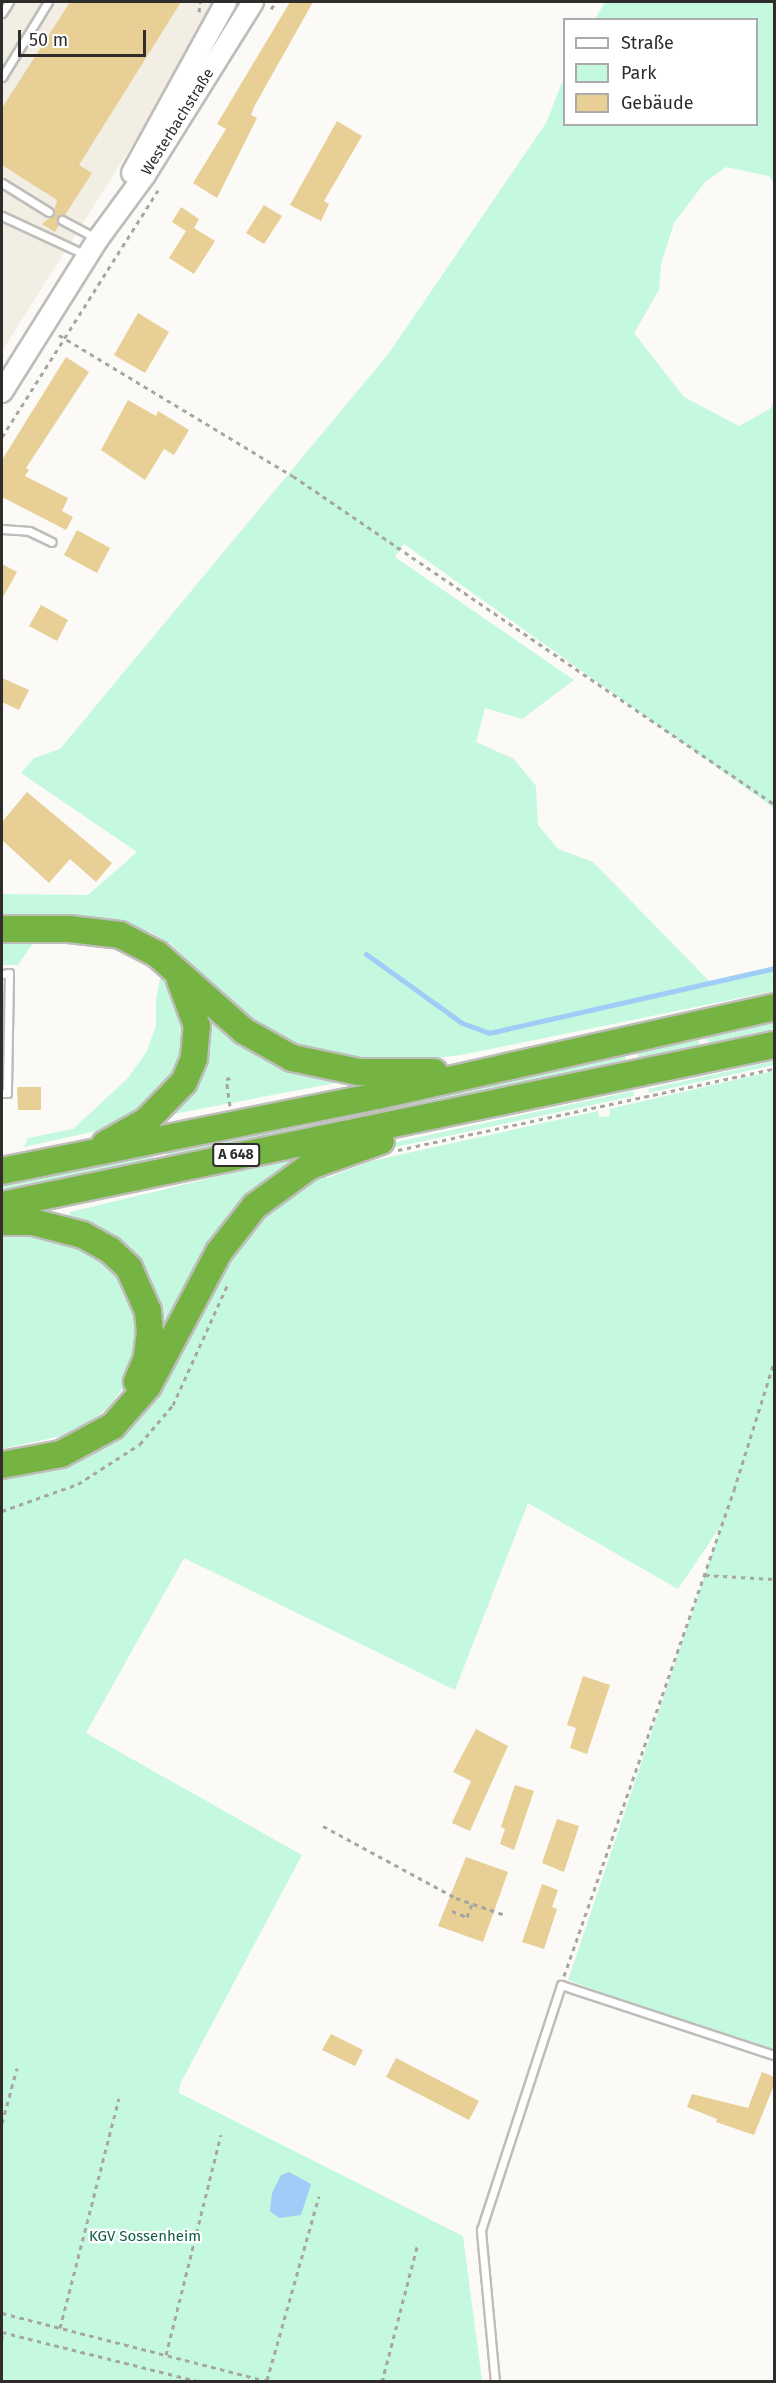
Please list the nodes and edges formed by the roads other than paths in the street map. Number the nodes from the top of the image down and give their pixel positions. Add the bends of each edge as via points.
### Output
1 (9, 2) edge
2 (48, 2) edge
3 (226, 2) edge
4 (261, 7) edge
5 (2, 13) edge
6 (2, 77) edge
7 (2, 183) edge
8 (49, 212) dead end
9 (2, 216) edge
10 (62, 220) dead end
11 (98, 239) junction
12 (87, 256) junction
13 (2, 392) edge
14 (2, 529) edge
15 (52, 542) dead end
16 (2, 929) edge
17 (2, 974) edge
18 (177, 974) junction
19 (774, 1007) edge
20 (774, 1046) edge
21 (476, 1072) junction
22 (2, 1093) edge
23 (471, 1111) junction
24 (86, 1155) junction
25 (2, 1171) edge
26 (2, 1205) edge
27 (2, 1221) edge
28 (2, 1455) edge
29 (2, 1466) edge
30 (774, 2055) edge
31 (495, 2382) edge

1 - 5 lane
2 - 6 lane
3 - 11 main road, Westerbachstraße
4 - 11 main road, Westerbachstraße
7 - 8 lane
9 - 12 lane
10 - 11 lane
11 - 12 main road, Westerbachstraße
12 - 13 main road, Westerbachstraße
14 - 15 lane via 29,531
16 - 18 highway via 69,929 120,936 157,954
17 - 22 lane via 9,973 7,1093
18 - 21 highway via 244,1031 292,1058 359,1072
18 - 24 highway via 197,1026 194,1058 184,1082 146,1121
19 - 21 highway, A 648
20 - 23 highway, A 648
21 - 24 highway, A 648
23 - 26 highway, A 648 via 414,1117
23 - 29 highway via 347,1150 310,1166 278,1187 248,1213 219,1252 148,1386 119,1419 78,1448
24 - 25 highway, A 648
27 - 28 highway via 60,1227 110,1250 129,1268 140,1288 150,1332 147,1358 134,1387 115,1412 66,1442
30 - 31 lane via 561,1985 481,2230

